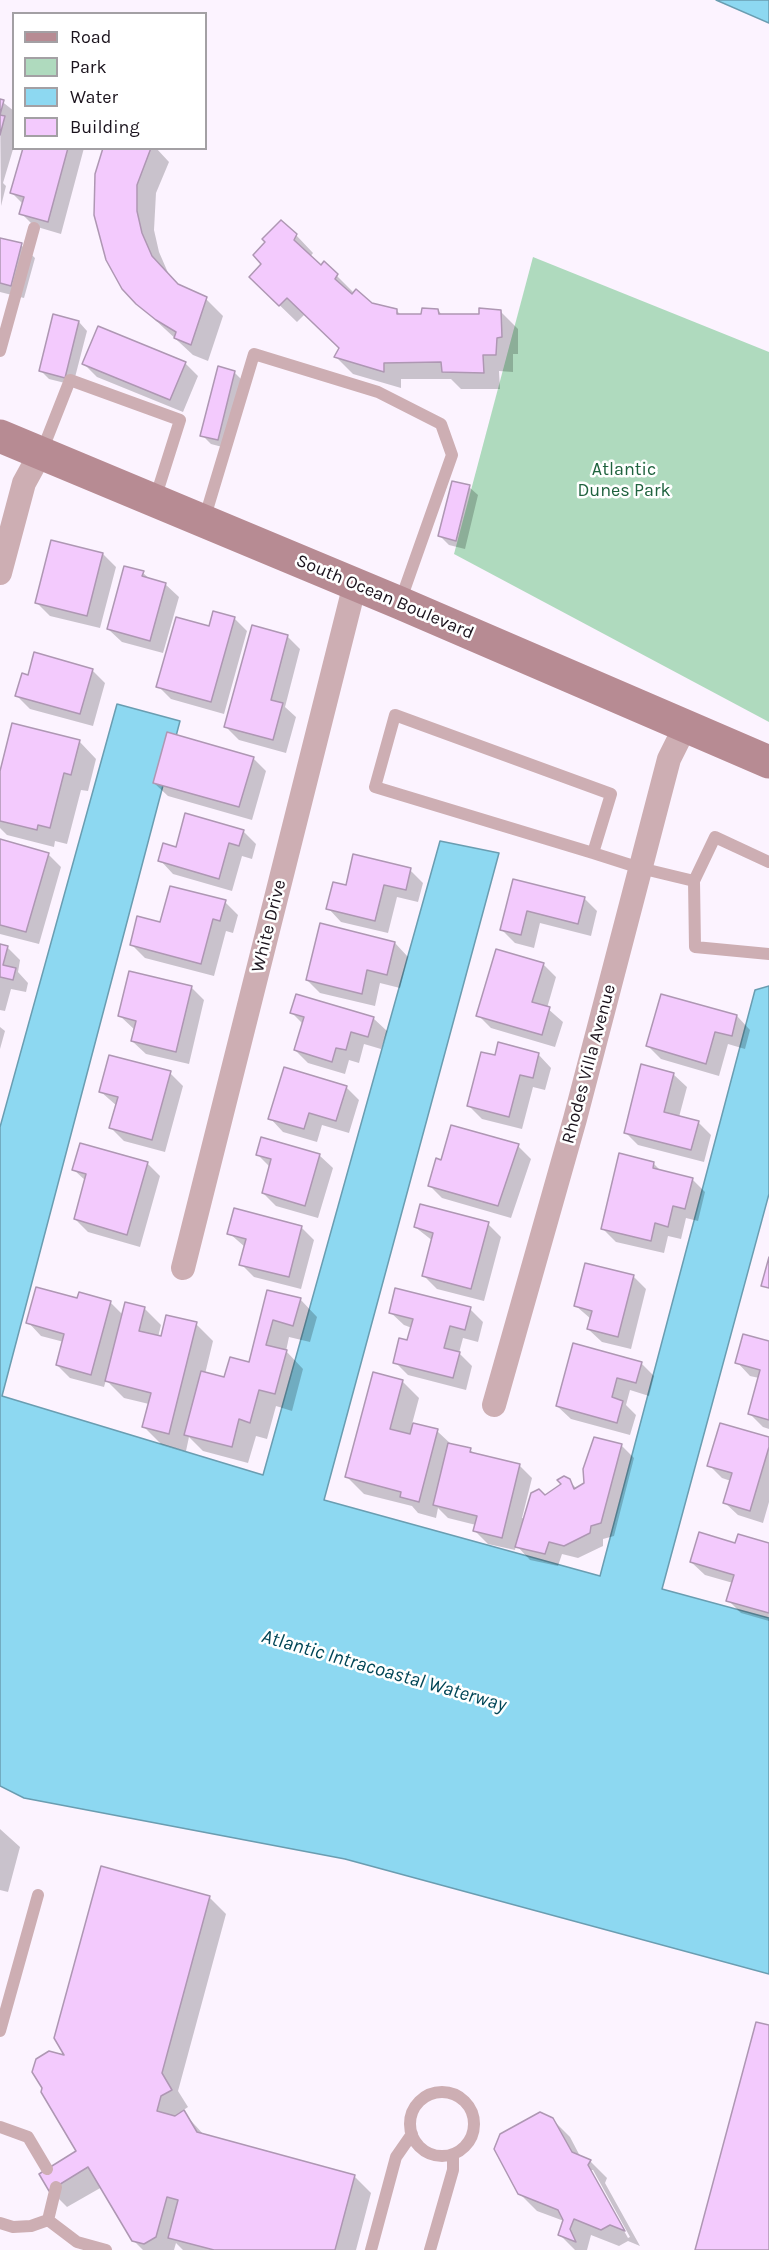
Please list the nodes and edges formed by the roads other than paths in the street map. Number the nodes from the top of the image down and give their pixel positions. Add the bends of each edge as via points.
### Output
1 (34, 228) dead end
2 (0, 351) edge
3 (0, 436) edge
4 (41, 452) junction
5 (155, 500) junction
6 (204, 521) junction
7 (1, 564) edge
8 (355, 584) junction
9 (400, 603) junction
10 (686, 725) junction
11 (769, 762) edge
12 (593, 853) junction
13 (769, 862) edge
14 (640, 868) junction
15 (694, 881) junction
16 (769, 954) edge
17 (183, 1268) dead end
18 (494, 1405) dead end
19 (38, 1895) dead end
20 (0, 2031) edge
21 (0, 2127) edge
22 (412, 2134) junction
23 (453, 2156) junction
24 (46, 2169) dead end
25 (56, 2187) dead end
26 (48, 2220) junction
27 (0, 2223) edge
28 (106, 2250) edge
29 (371, 2250) edge
30 (430, 2250) edge

1 - 2 lane
3 - 4 main road, South Ocean Boulevard
4 - 5 main road, South Ocean Boulevard
4 - 5 lane via 70,380 180,420
4 - 7 street via 24,483
5 - 6 main road, South Ocean Boulevard
6 - 8 main road, South Ocean Boulevard
6 - 9 lane via 254,354 378,392 441,424 452,455
8 - 9 main road, South Ocean Boulevard
8 - 17 street, White Drive
9 - 10 main road, South Ocean Boulevard
10 - 11 main road, South Ocean Boulevard
10 - 14 street, Rhodes Villa Avenue via 669,759
12 - 12 lane via 375,787 395,715 610,794
12 - 14 lane
13 - 15 lane via 715,837
14 - 15 lane
14 - 18 street, Rhodes Villa Avenue via 575,1119
15 - 16 lane via 694,947
19 - 20 lane
21 - 24 lane via 28,2137
22 - 23 lane via 423,2151
22 - 23 lane via 412,2114 424,2098 443,2092 462,2098 469,2105 475,2124 469,2144
22 - 29 lane via 396,2157
23 - 30 lane via 453,2170
25 - 26 lane
26 - 27 lane via 31,2226
26 - 28 lane via 77,2242

